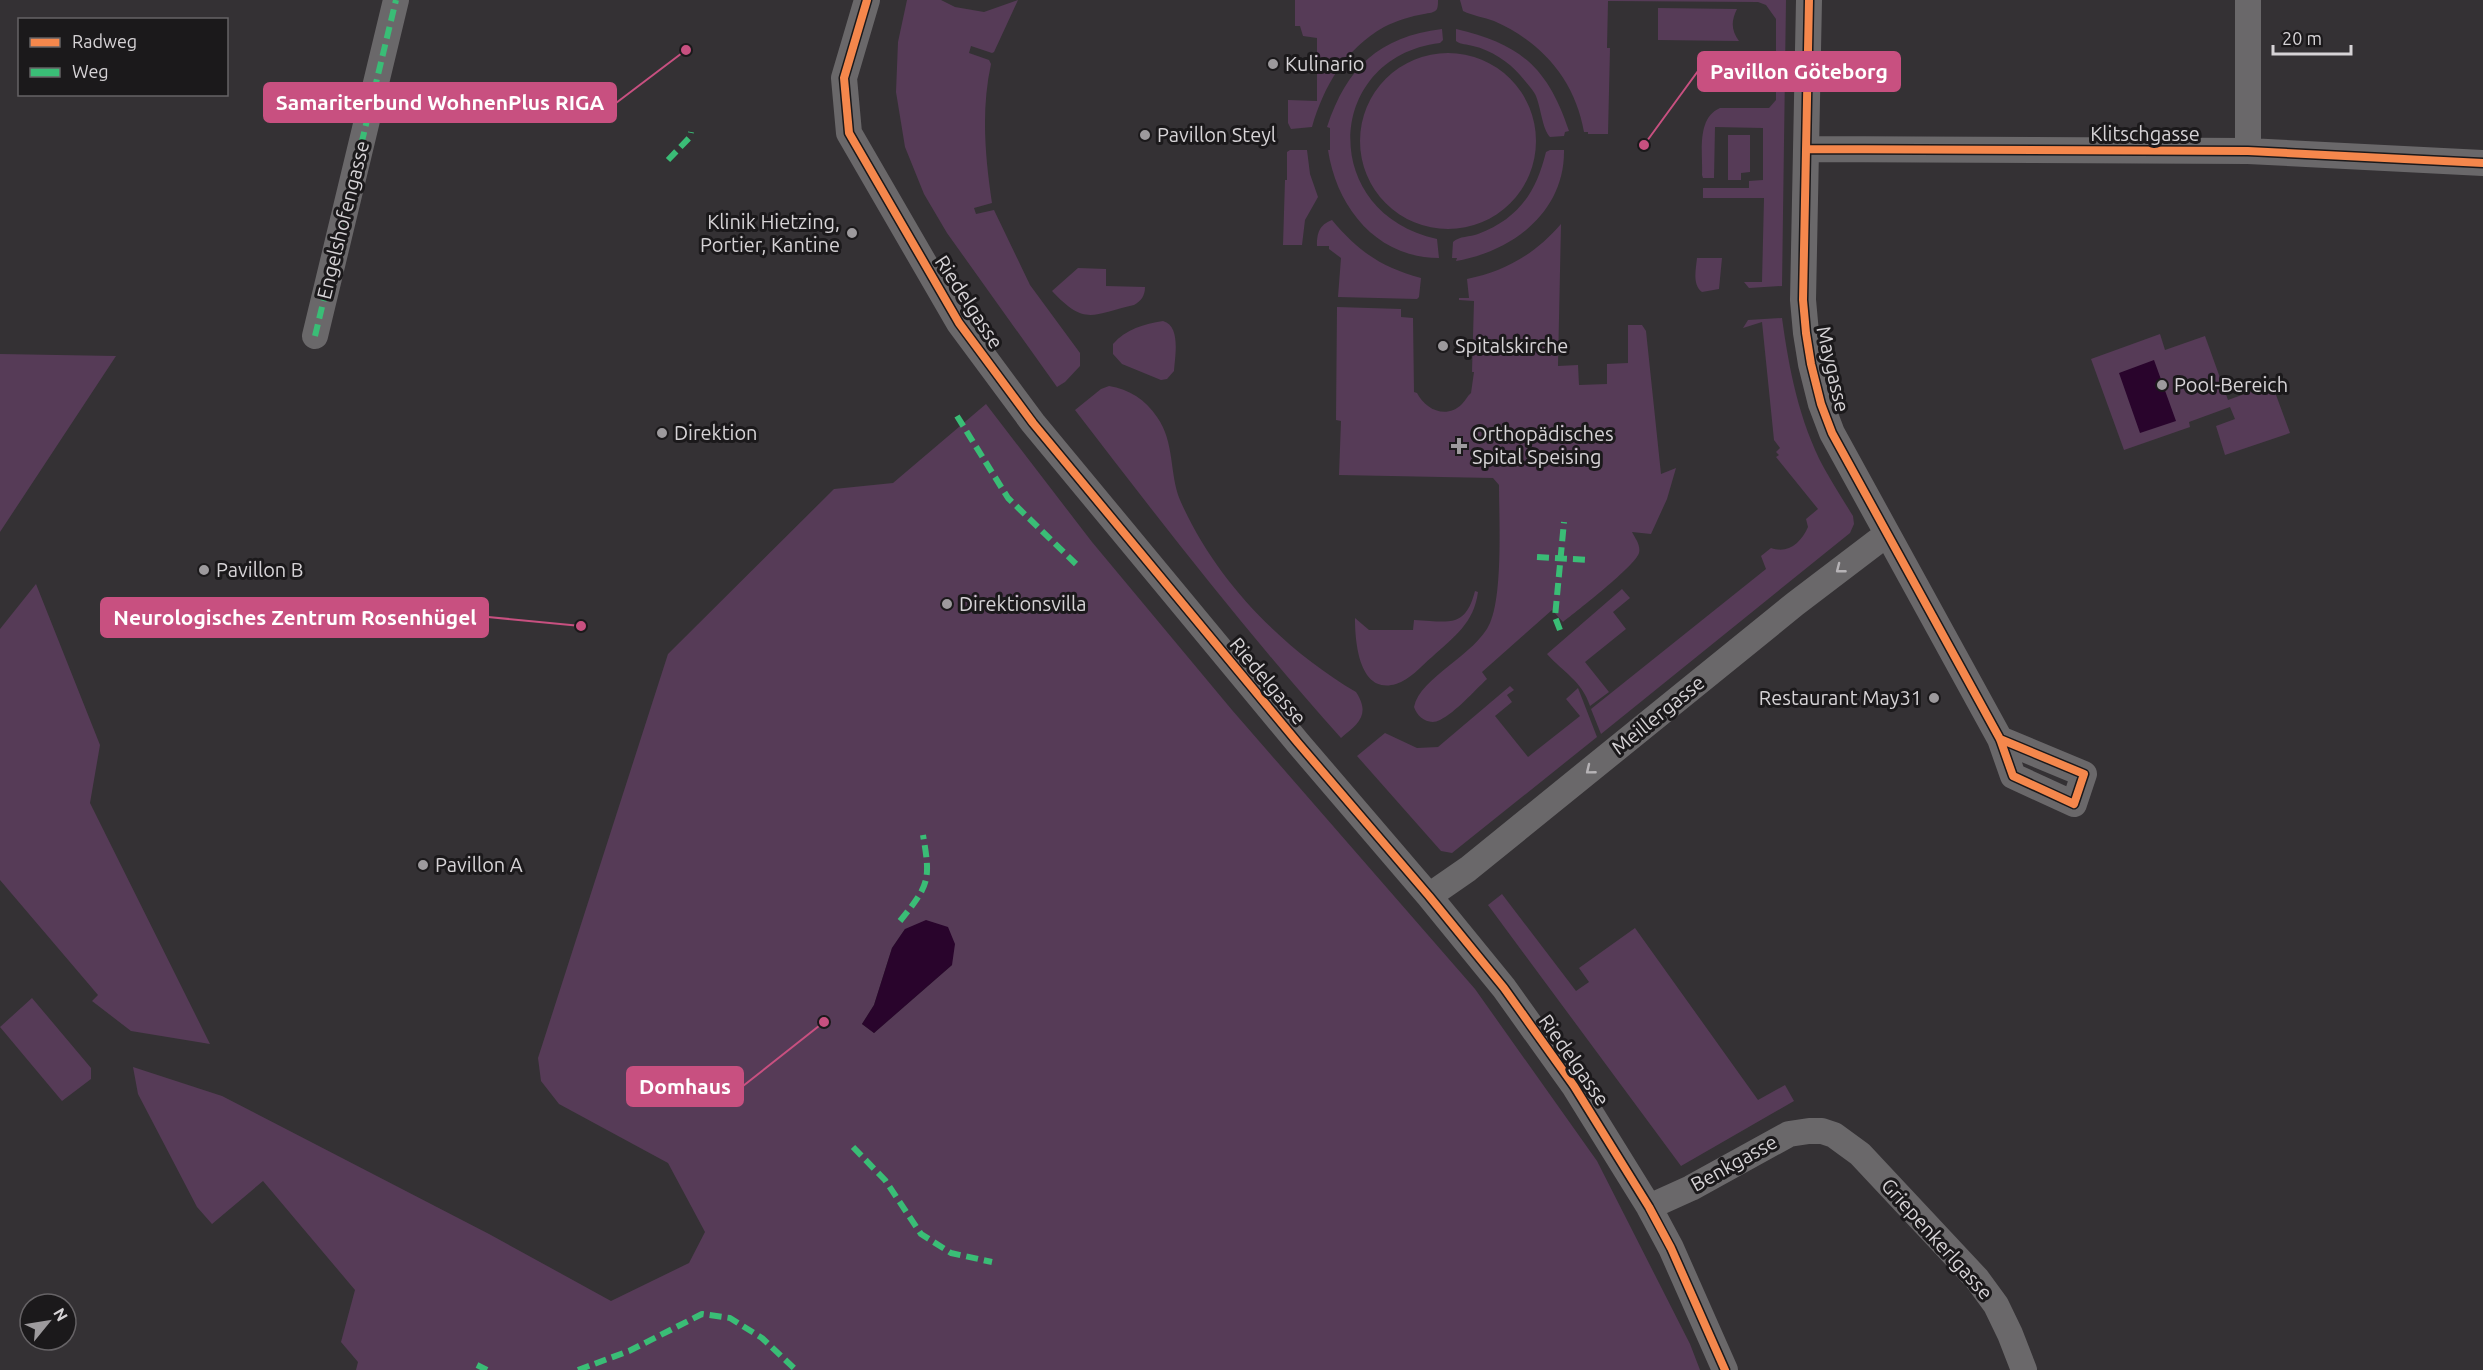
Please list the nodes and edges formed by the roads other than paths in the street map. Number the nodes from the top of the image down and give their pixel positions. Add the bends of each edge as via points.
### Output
1 (396, 0) edge
2 (867, 0) edge
3 (1809, 0) edge
4 (2248, 0) edge
5 (1807, 149) junction
6 (2248, 151) junction
7 (2483, 163) edge
8 (315, 336) dead end
9 (1887, 534) junction
10 (2000, 739) dead end
11 (1430, 896) junction
12 (1822, 1131) joint
13 (1649, 1207) junction
14 (1725, 1370) edge
15 (2024, 1370) edge

1 - 8 street, Engelshofengasse
2 - 11 street, Riedelgasse via 844,78 849,133 959,323 1041,433
3 - 5 street, Maygasse
4 - 6 street
5 - 6 street, Klitschgasse
5 - 9 street, Maygasse via 1803,300 1811,364 1833,433
6 - 7 street, Klitschgasse
9 - 10 street, Maygasse
9 -> 11 street, Meillergasse
11 - 13 street, Riedelgasse via 1504,988 1574,1086
12 - 13 street, Benkgasse via 1782,1137
12 - 15 street, Griepenkerlgasse via 1845,1141 1860,1154 1977,1279 1996,1305
13 - 14 street, Riedelgasse

